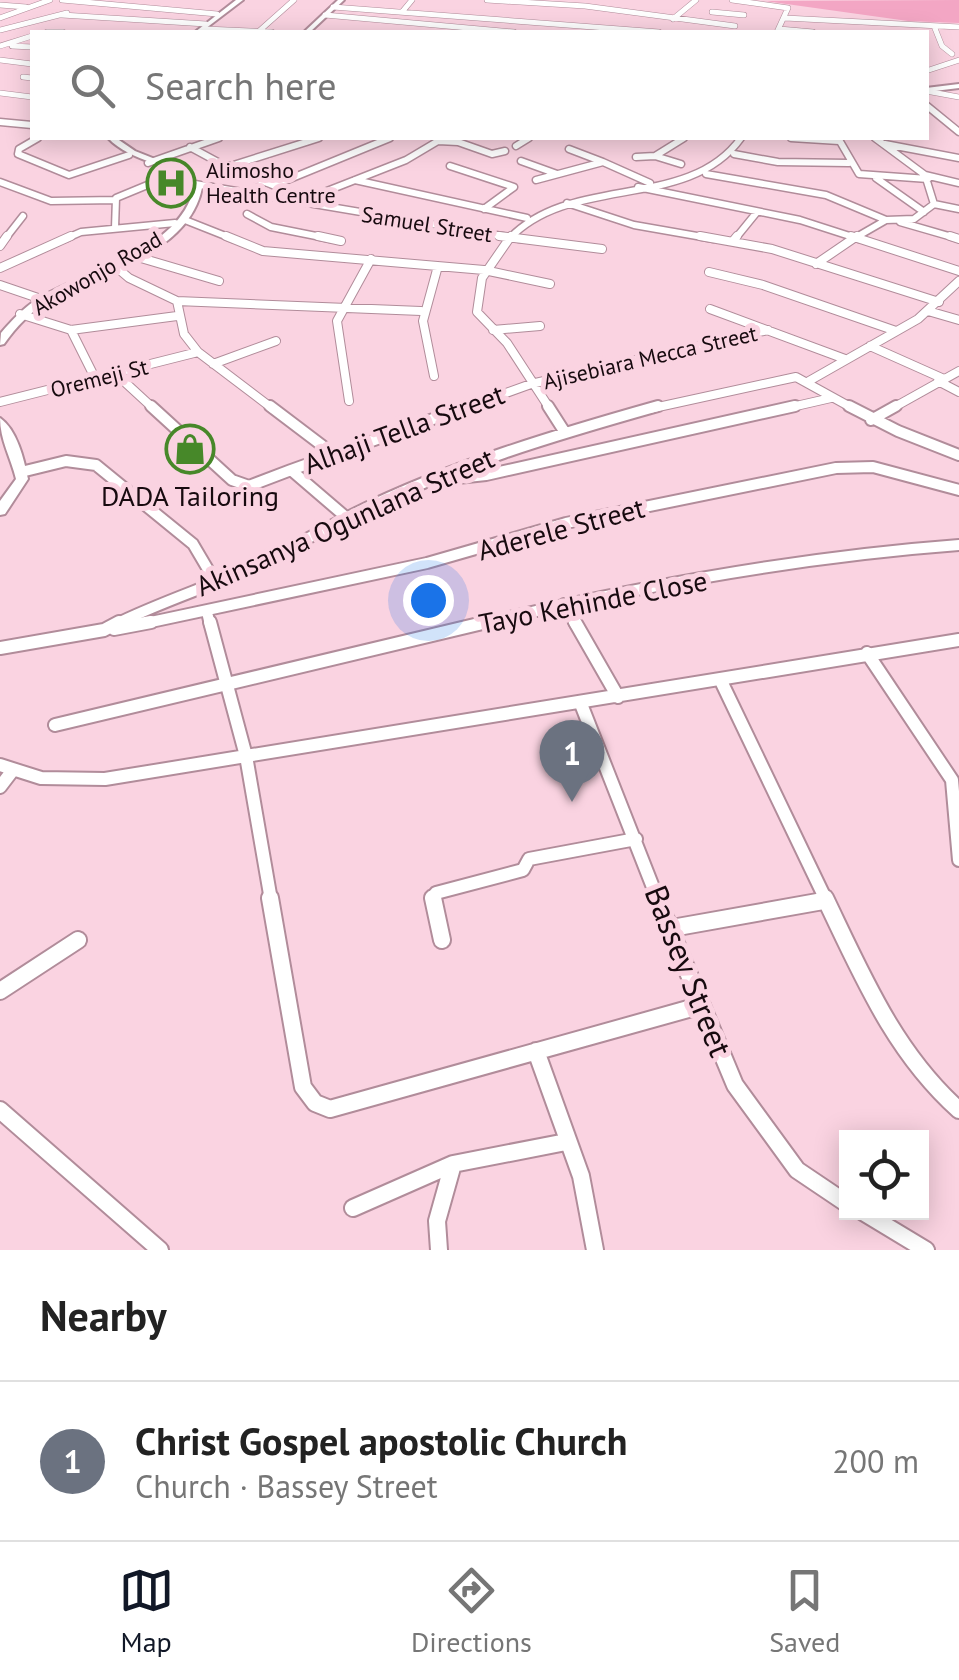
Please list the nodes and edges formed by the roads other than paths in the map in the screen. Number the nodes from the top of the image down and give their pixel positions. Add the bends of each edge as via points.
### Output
1 (50, 0) edge
2 (62, 0) edge
3 (242, 0) edge
4 (294, 0) edge
5 (341, 0) edge
6 (412, 0) edge
7 (486, 0) edge
8 (503, 0) edge
9 (696, 0) edge
10 (732, 0) edge
11 (753, 3) junction
12 (0, 5) edge
13 (90, 5) junction
14 (451, 6) dead end
15 (333, 7) junction
16 (32, 8) junction
17 (402, 12) junction
18 (712, 12) dead end
19 (62, 14) junction
20 (220, 14) junction
21 (442, 14) junction
22 (326, 15) junction
23 (490, 15) junction
24 (744, 15) junction
25 (0, 18) edge
26 (599, 18) dead end
27 (785, 18) junction
28 (673, 19) junction
29 (427, 22) junction
30 (891, 25) junction
31 (736, 26) junction
32 (934, 26) junction
33 (470, 27) junction
34 (959, 27) edge
35 (0, 30) edge
36 (203, 30) edge
37 (260, 30) edge
38 (309, 30) edge
39 (412, 30) edge
40 (465, 30) edge
41 (496, 30) edge
42 (639, 30) edge
43 (731, 30) edge
44 (779, 30) edge
45 (885, 30) edge
46 (30, 37) edge
47 (959, 44) edge
48 (1, 46) edge
49 (942, 46) junction
50 (30, 47) edge
51 (952, 54) dead end
52 (0, 60) edge
53 (959, 60) edge
54 (30, 64) edge
55 (929, 65) edge
56 (936, 66) junction
57 (929, 70) edge
58 (23, 77) dead end
59 (30, 78) edge
60 (959, 86) edge
61 (929, 90) edge
62 (929, 91) edge
63 (0, 92) edge
64 (30, 97) edge
65 (959, 97) edge
66 (929, 107) edge
67 (0, 122) edge
68 (30, 125) edge
69 (959, 132) edge
70 (35, 140) edge
71 (111, 140) edge
72 (112, 140) edge
73 (210, 140) edge
74 (313, 140) edge
75 (386, 140) edge
76 (526, 140) edge
77 (681, 140) edge
78 (740, 140) edge
79 (838, 140) edge
80 (878, 140) edge
81 (905, 140) edge
82 (883, 144) junction
83 (190, 146) junction
84 (516, 146) dead end
85 (915, 148) junction
86 (569, 149) dead end
87 (505, 151) dead end
88 (734, 154) junction
89 (128, 155) junction
90 (655, 156) junction
91 (636, 157) dead end
92 (959, 158) edge
93 (521, 161) dead end
94 (150, 162) junction
95 (602, 162) junction
96 (849, 162) junction
97 (681, 164) dead end
98 (450, 166) dead end
99 (227, 167) junction
100 (174, 174) junction
101 (556, 174) junction
102 (706, 174) junction
103 (926, 177) junction
104 (876, 178) junction
105 (355, 180) junction
106 (536, 180) dead end
107 (0, 182) edge
108 (192, 182) junction
109 (959, 183) edge
110 (651, 184) junction
111 (274, 185) junction
112 (634, 186) junction
113 (91, 192) dead end
114 (116, 199) junction
115 (304, 200) junction
116 (567, 203) junction
117 (934, 204) junction
118 (959, 209) edge
119 (484, 210) junction
120 (756, 212) junction
121 (924, 212) junction
122 (247, 214) dead end
123 (24, 216) dead end
124 (527, 218) junction
125 (886, 220) junction
126 (180, 221) junction
127 (898, 222) junction
128 (271, 227) junction
129 (115, 228) junction
130 (261, 232) dead end
131 (505, 237) junction
132 (251, 238) dead end
133 (959, 238) edge
134 (853, 240) junction
135 (341, 241) dead end
136 (733, 241) junction
137 (240, 243) junction
138 (0, 246) edge
139 (602, 249) dead end
140 (134, 256) junction
141 (371, 260) junction
142 (816, 264) junction
143 (438, 266) junction
144 (116, 267) junction
145 (0, 268) edge
146 (484, 270) junction
147 (959, 271) edge
148 (709, 272) dead end
149 (959, 280) edge
150 (219, 282) dead end
151 (550, 284) dead end
152 (0, 286) edge
153 (43, 299) junction
154 (176, 302) junction
155 (939, 302) junction
156 (344, 308) junction
157 (710, 309) dead end
158 (928, 311) junction
159 (421, 312) junction
160 (22, 314) junction
161 (178, 316) junction
162 (959, 320) edge
163 (4, 324) edge
164 (540, 326) dead end
165 (72, 330) junction
166 (493, 330) junction
167 (768, 330) junction
168 (896, 331) junction
169 (0, 334) edge
170 (276, 341) dead end
171 (0, 342) edge
172 (870, 346) junction
173 (198, 352) junction
174 (845, 359) junction
175 (213, 364) junction
176 (959, 371) edge
177 (116, 374) junction
178 (434, 376) dead end
179 (96, 380) junction
180 (942, 380) junction
181 (809, 381) junction
182 (531, 384) junction
183 (959, 392) edge
184 (831, 398) junction
185 (349, 401) dead end
186 (0, 402) edge
187 (871, 420) junction
188 (0, 422) edge
189 (564, 432) junction
190 (0, 439) edge
191 (332, 453) junction
192 (959, 456) edge
193 (291, 470) junction
194 (21, 472) junction
195 (432, 480) junction
196 (959, 490) edge
197 (0, 501) edge
198 (0, 511) edge
199 (347, 518) junction
200 (959, 546) edge
201 (216, 583) junction
202 (564, 604) junction
203 (146, 609) junction
204 (207, 612) junction
205 (126, 624) junction
206 (153, 624) junction
207 (959, 640) edge
208 (0, 648) edge
209 (867, 654) junction
210 (720, 679) junction
211 (227, 682) junction
212 (618, 698) junction
213 (581, 704) junction
214 (55, 724) dead end
215 (246, 756) junction
216 (7, 768) edge
217 (956, 784) edge
218 (0, 787) edge
219 (636, 839) junction
220 (959, 860) edge
221 (824, 901) junction
222 (672, 928) junction
223 (78, 940) dead end
224 (442, 940) dead end
225 (0, 991) edge
226 (699, 1006) junction
227 (536, 1051) junction
228 (0, 1110) edge
229 (959, 1110) edge
230 (566, 1142) junction
231 (453, 1164) junction
232 (839, 1198) edge
233 (353, 1208) dead end
234 (876, 1220) edge
235 (160, 1250) edge
236 (439, 1250) edge
237 (595, 1250) edge
238 (926, 1250) edge

1 - 16 street
2 - 13 street
3 - 20 main road
4 - 37 street
5 - 15 main road
6 - 17 street
7 - 8 street
8 - 23 street
8 - 28 street
9 - 28 street
10 - 11 street
11 - 24 street
11 - 27 street via 788,8
12 - 16 street
13 - 19 street
13 - 20 street
14 - 21 street
15 - 17 street
15 - 22 main road
16 - 25 street
17 - 21 street
18 - 24 street
19 - 35 street
19 - 36 street
20 - 36 main road
21 - 23 street
21 - 29 street
22 - 29 street
22 - 38 main road
23 - 26 street
23 - 33 street
23 - 42 street
24 - 31 street
27 - 30 street
27 - 44 street
28 - 31 street
29 - 33 street
29 - 39 street
30 - 32 street
30 - 45 street
31 - 43 street
32 - 34 street
32 - 49 street
33 - 40 street
33 - 41 street
46 - 48 street
47 - 49 street
48 - 50 street
49 - 51 street
52 - 54 street
53 - 56 street
55 - 56 street
56 - 57 street
58 - 59 street
60 - 61 main road
62 - 65 street
63 - 64 street
66 - 69 street
67 - 68 street
70 - 89 street via 18,154 69,174
71 - 89 main road
72 - 94 main road
73 - 83 street
74 - 99 street
75 - 111 street
76 - 84 street
77 - 90 street
78 - 88 street
79 - 96 street
80 - 82 street
81 - 85 street
82 - 85 street
82 - 103 street
83 - 94 street
83 - 99 street
85 - 92 street
86 - 95 street
87 - 105 street via 492,154 442,140
88 - 96 street
88 - 102 street
89 - 94 main road
90 - 91 street
90 - 97 street
93 - 101 street
94 - 100 main road
94 - 108 main road
95 - 101 street
95 - 110 street
96 - 104 street via 859,174
98 - 119 street via 514,186
99 - 111 street
100 - 108 main road
100 - 114 street
101 - 106 street
102 - 110 street
102 - 125 street via 826,195
103 - 104 street
103 - 109 street
103 - 117 street
104 - 121 street
105 - 115 street
105 - 119 street
107 - 114 street via 51,201
108 - 115 street, Samuel Street via 252,197
108 - 126 main road, Akowonjo Road via 197,202
110 - 112 street
111 - 115 street
112 - 116 street
112 - 120 street
113 - 114 street
114 - 129 street
115 - 131 street, Samuel Street
116 - 124 street
116 - 136 street via 634,226
117 - 118 street
117 - 121 street
119 - 124 street
120 - 134 street
120 - 136 street
121 - 127 street
122 - 128 street
123 - 138 street
124 - 131 street
125 - 127 street
125 - 134 street
126 - 129 street
126 - 137 street
126 - 140 main road, Akowonjo Road
126 - 153 main road, Akowonjo Road via 122,260
127 - 133 street
128 - 130 street
128 - 135 street
129 - 145 street via 70,236
131 - 139 street, Samuel Street
131 - 146 street
132 - 137 street
134 - 142 street
134 - 147 street
136 - 142 street
137 - 141 street via 263,252
140 - 144 main road, Akowonjo Road
140 - 150 street
141 - 143 street
141 - 156 street
142 - 155 street
143 - 146 street
143 - 159 street
144 - 153 main road, Akowonjo Road
144 - 154 street
146 - 151 street
146 - 166 street via 477,312
148 - 168 street
149 - 155 street
152 - 153 street
153 - 160 main road, Akowonjo Road
154 - 156 street
154 - 161 street
155 - 158 street
156 - 159 street
156 - 185 street via 338,340
157 - 167 street
158 - 162 street
158 - 168 street
159 - 178 street
160 - 163 main road, Akowonjo Road
160 - 165 street
160 - 171 main road, Akowonjo Road
161 - 165 street
161 - 173 street
163 - 169 main road, Akowonjo Road
164 - 166 street
165 - 179 street
166 - 182 street
167 - 174 street
167 - 182 street, Ajisebiara Mecca Street
168 - 172 street
170 - 175 street
172 - 174 street
172 - 180 street
173 - 175 street
173 - 177 street, Oremeji St
174 - 181 street
175 - 191 street
176 - 180 street
177 - 179 street, Oremeji St
177 - 193 street via 232,480 249,486
179 - 186 street, Oremeji St
180 - 183 street
180 - 187 street
181 - 184 street
181 - 189 street, Akinsanya Ogunlana Street via 796,377
182 - 189 street
182 - 191 street, Alhaji Tella Street
184 - 187 street
184 - 195 street
187 - 192 street
188 - 194 main road
189 - 195 street, Akinsanya Ogunlana Street
190 - 197 main road via 14,482
191 - 193 street, Alhaji Tella Street
193 - 199 street, Alhaji Tella Street
194 - 198 main road via 20,488
194 - 201 street via 66,461 96,465 193,544
195 - 199 street, Akinsanya Ogunlana Street
196 - 204 street, Aderele Street via 873,467 836,468 566,523 482,550
199 - 201 street, Akinsanya Ogunlana Street
200 - 202 street, Tayo Kehinde Close via 875,552
201 - 203 street, Akinsanya Ogunlana Street
202 - 211 street, Tayo Kehinde Close
202 - 212 street
203 - 205 street, Akinsanya Ogunlana Street
203 - 206 street via 142,616
204 - 206 street, Aderele Street
204 - 211 street
205 - 206 street, Aderele Street
205 - 208 street, Aderele Street
207 - 209 street
209 - 210 street
209 - 217 street
210 - 212 street
210 - 221 street
211 - 214 street, Tayo Kehinde Close
211 - 215 street
212 - 213 street
213 - 215 street
213 - 219 street, Bassey Street
215 - 216 street via 73,781
215 - 227 street via 303,1087 315,1103 330,1109
216 - 218 street
217 - 220 street
219 - 222 street, Bassey Street
219 - 224 street via 530,859 522,870 436,893
221 - 222 street
221 - 229 street via 897,1041
222 - 226 street, Bassey Street
223 - 225 street
226 - 227 street
226 - 232 street, Bassey Street via 759,1122 796,1170
227 - 230 street
228 - 235 street
230 - 231 street
230 - 237 street via 586,1189
231 - 233 street
231 - 236 street via 437,1221
234 - 238 street

